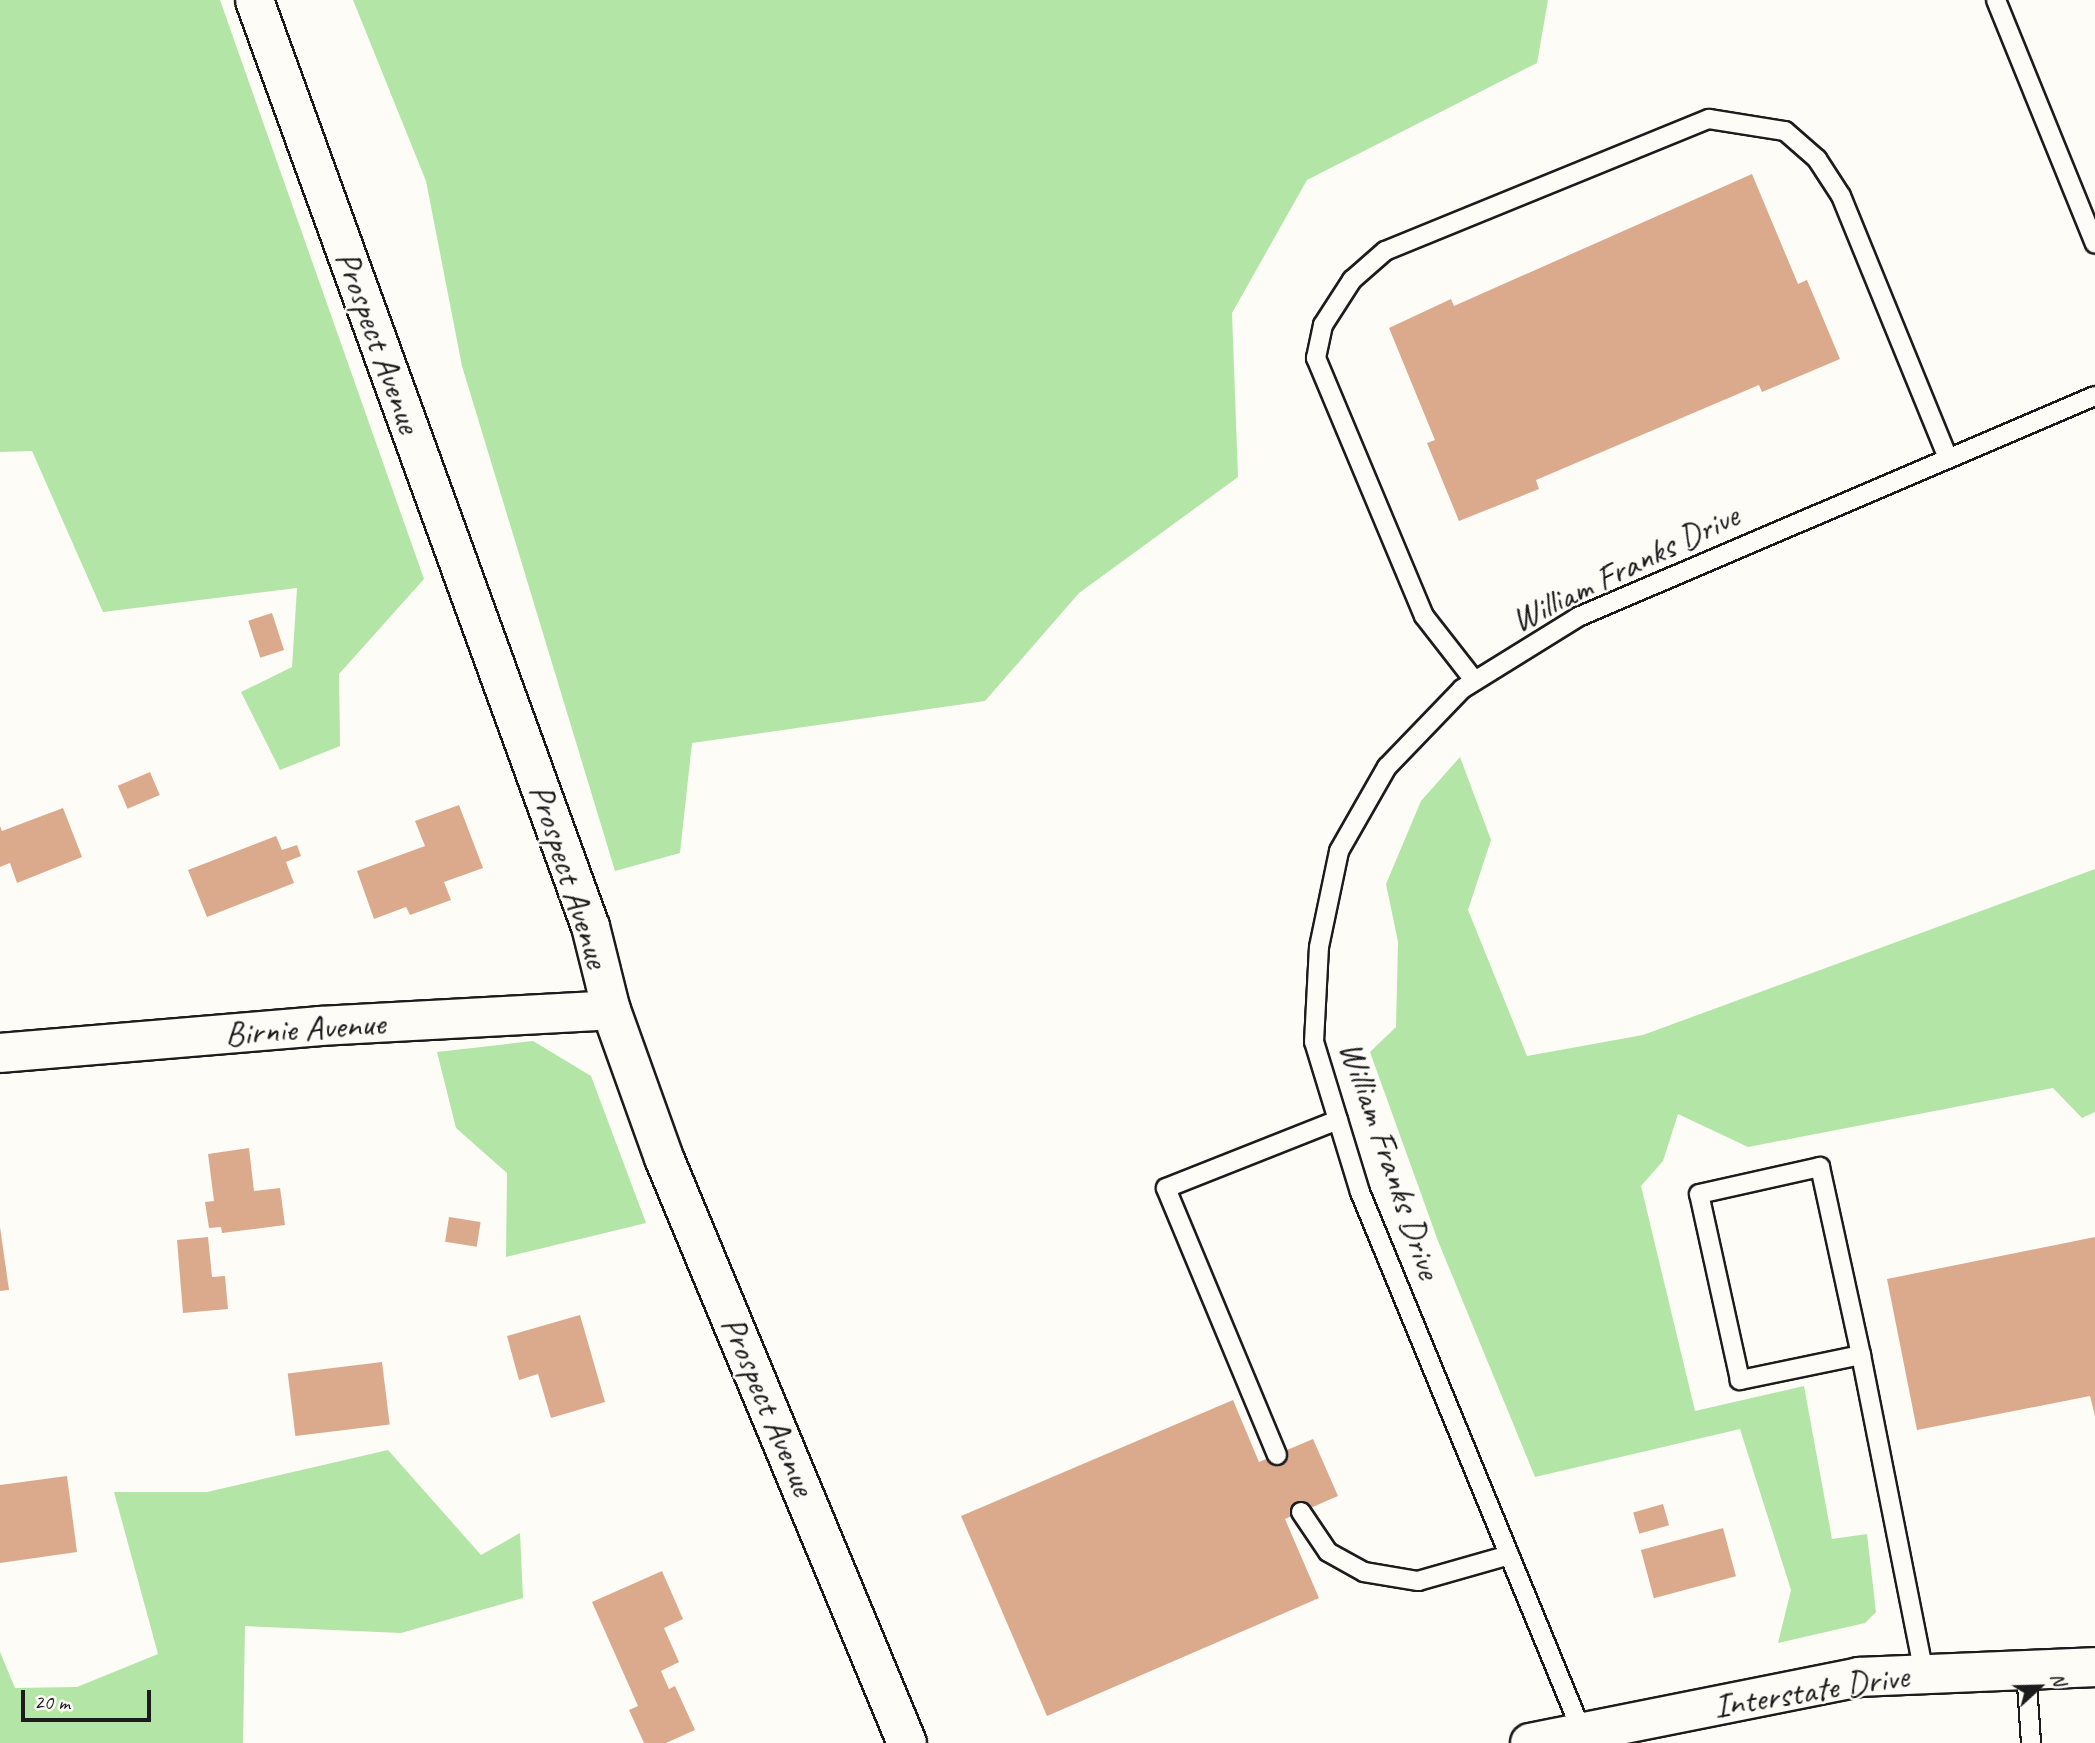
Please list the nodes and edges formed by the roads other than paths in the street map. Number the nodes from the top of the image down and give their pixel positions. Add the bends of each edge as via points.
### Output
1 (254, 0) edge
2 (1996, 0) edge
3 (2095, 244) edge
4 (2095, 396) edge
5 (1948, 458) junction
6 (1474, 680) junction
7 (611, 1010) junction
8 (0, 1053) edge
9 (1338, 1120) junction
10 (1861, 1355) junction
11 (1277, 1455) dead end
12 (1301, 1512) dead end
13 (1509, 1555) junction
14 (2095, 1667) edge
15 (2026, 1668) junction
16 (1924, 1673) junction
17 (1582, 1732) junction
18 (907, 1743) edge
19 (1530, 1743) edge
20 (2031, 1743) edge

1 - 7 street, Prospect Avenue via 590,926
2 - 3 lane
4 - 5 lane, William Franks Drive
5 - 6 lane, William Franks Drive via 1578,617
5 - 6 lane via 1841,196 1817,159 1786,131 1709,119 1385,251 1345,291 1323,325 1316,358 1424,616
6 - 9 lane, William Franks Drive via 1387,766 1339,850 1319,947 1314,1042
7 - 8 street, Birnie Avenue via 320,1026
7 - 18 street, Prospect Avenue via 664,1158
9 - 11 lane via 1167,1188
9 - 13 lane, William Franks Drive via 1360,1192
10 - 10 lane via 1820,1167 1699,1194 1740,1380
10 - 16 lane
12 - 13 lane via 1328,1552 1364,1572 1418,1581
13 - 17 lane, William Franks Drive
14 - 15 street, Interstate Drive
15 - 16 street, Interstate Drive
15 - 20 lane
16 - 17 street, Interstate Drive via 1859,1677
17 - 19 street, Interstate Drive

